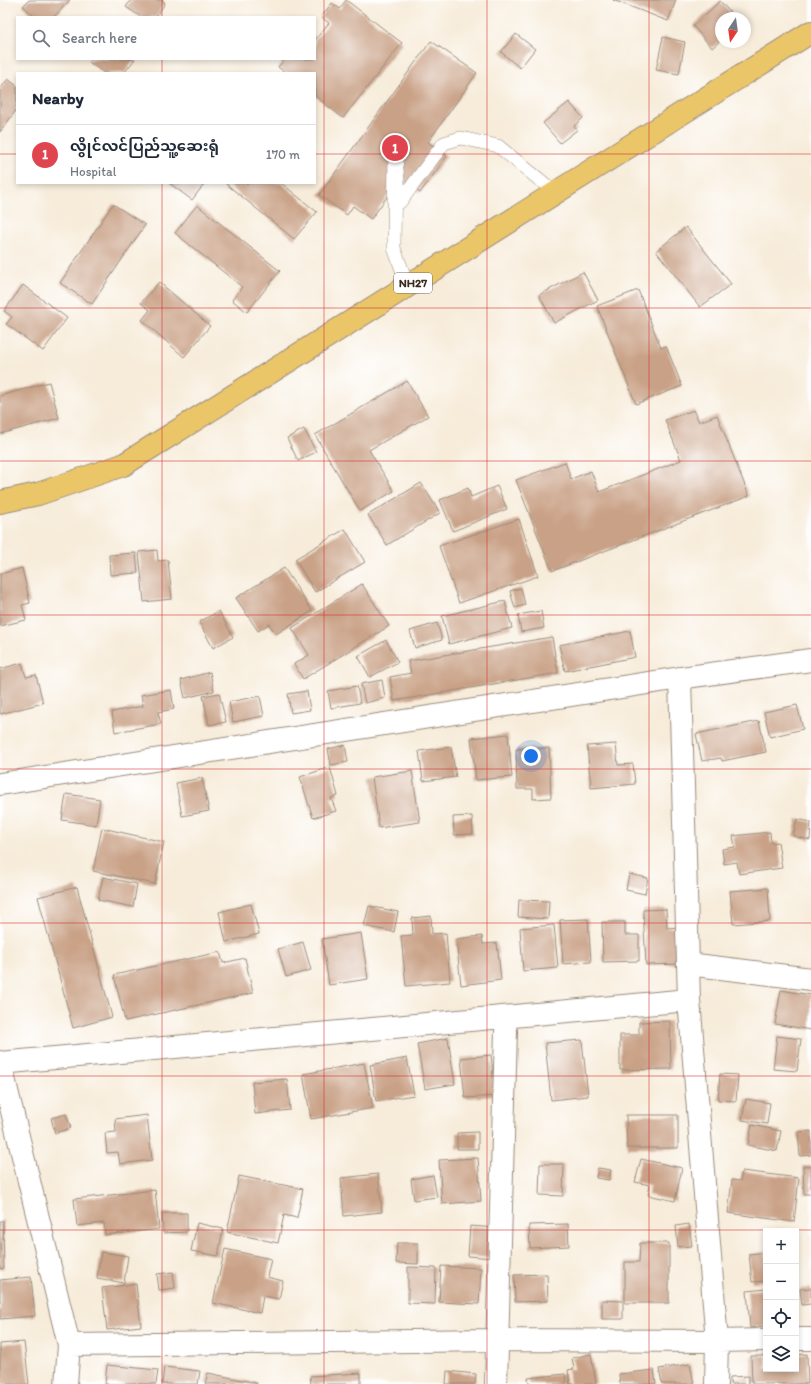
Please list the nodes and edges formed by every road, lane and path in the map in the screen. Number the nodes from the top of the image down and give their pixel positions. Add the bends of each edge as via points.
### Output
1 (811, 32) edge
2 (556, 193) junction
3 (408, 286) junction
4 (0, 502) edge
5 (811, 660) edge
6 (680, 678) junction
7 (0, 784) edge
8 (688, 964) junction
9 (811, 979) edge
10 (689, 1000) junction
11 (506, 1031) dead end
12 (0, 1062) edge
13 (799, 1339) edge
14 (811, 1339) edge
15 (496, 1340) junction
16 (763, 1340) edge
17 (717, 1341) junction
18 (70, 1345) junction
19 (66, 1384) edge
20 (496, 1384) edge
21 (716, 1384) edge

1 - 2 highway, NH27
2 - 3 highway, NH27
2 - 3 lane via 498,146 461,138 444,143 400,202 395,148 394,248
3 - 4 highway, NH27 via 124,465 38,494
5 - 6 street
6 - 7 street
6 - 8 street
8 - 9 street
8 - 10 street
10 - 12 street
10 - 17 street
11 - 15 street
12 - 18 street
13 - 14 street
15 - 17 street
15 - 18 street
15 - 20 street
16 - 17 street
17 - 21 street
18 - 19 street

